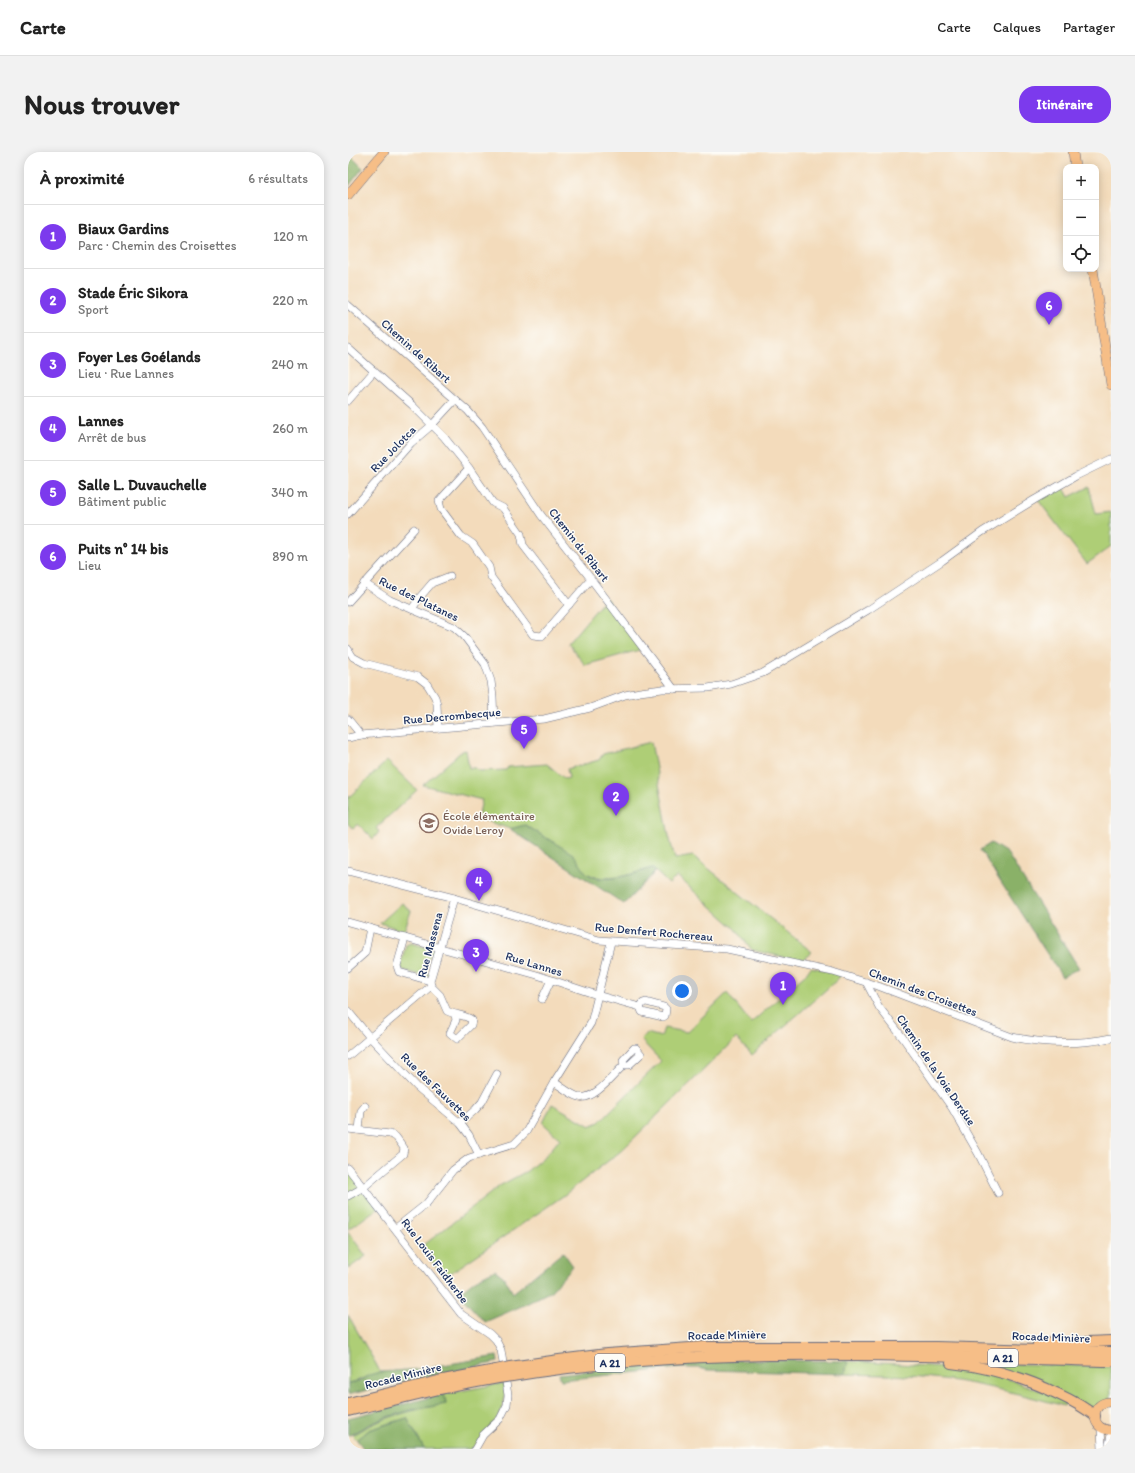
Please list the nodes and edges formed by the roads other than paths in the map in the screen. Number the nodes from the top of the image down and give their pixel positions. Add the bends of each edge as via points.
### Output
1 (384, 152) edge
2 (1073, 152) edge
3 (1075, 164) edge
4 (348, 195) edge
5 (1093, 272) edge
6 (349, 308) edge
7 (348, 348) edge
8 (374, 371) junction
9 (1111, 385) edge
10 (456, 400) junction
11 (348, 401) edge
12 (470, 413) joint
13 (432, 425) junction
14 (1111, 459) edge
15 (469, 468) junction
16 (348, 514) edge
17 (414, 529) dead end
18 (450, 576) dead end
19 (591, 579) junction
20 (364, 583) junction
21 (348, 602) edge
22 (568, 605) junction
23 (412, 609) junction
24 (348, 649) edge
25 (674, 689) junction
26 (348, 719) edge
27 (494, 723) junction
28 (438, 728) junction
29 (361, 734) junction
30 (348, 738) edge
31 (348, 871) edge
32 (454, 898) junction
33 (348, 922) edge
34 (370, 928) junction
35 (405, 938) junction
36 (611, 942) junction
37 (440, 948) junction
38 (727, 949) joint
39 (348, 968) edge
40 (551, 980) junction
41 (866, 982) junction
42 (431, 984) junction
43 (598, 995) junction
44 (542, 999) dead end
45 (640, 1007) dead end
46 (348, 1011) edge
47 (455, 1015) dead end
48 (370, 1037) junction
49 (1111, 1038) edge
50 (348, 1056) edge
51 (624, 1064) dead end
52 (497, 1074) dead end
53 (554, 1082) junction
54 (365, 1106) dead end
55 (460, 1123) junction
56 (348, 1129) edge
57 (359, 1130) junction
58 (478, 1155) junction
59 (348, 1168) edge
60 (364, 1187) junction
61 (998, 1193) dead end
62 (348, 1196) edge
63 (396, 1228) junction
64 (1111, 1341) edge
65 (936, 1347) junction
66 (1111, 1352) edge
67 (896, 1356) junction
68 (1111, 1361) edge
69 (511, 1371) junction
70 (497, 1374) junction
71 (1111, 1402) edge
72 (348, 1403) edge
73 (348, 1412) edge
74 (1095, 1416) junction
75 (1101, 1428) junction
76 (1111, 1430) edge
77 (1111, 1435) edge
78 (474, 1449) edge
79 (1102, 1449) edge
80 (1108, 1449) edge

1 - 4 main road
2 - 3 main road
5 - 9 main road
6 - 10 street, Chemin de Ribart
7 - 8 street
8 - 11 street
8 - 13 street
10 - 12 street, Chemin de Ribart
10 - 13 street, Rue Jolotca
12 - 19 street, Chemin du Ribart via 541,515
13 - 15 street
13 - 16 street, Rue Jolotca via 412,443
14 - 25 street, Rue Decrombecque via 1064,483 982,532 868,610 764,672 732,684
15 - 22 street via 493,503 502,508 521,534 523,545
15 - 22 street via 439,501 441,509 461,536 473,544 489,567 491,577 533,635 542,636
17 - 20 street
18 - 23 street via 432,583
19 - 22 street
19 - 25 street, Chemin du Ribart
20 - 21 street
20 - 23 street, Rue des Platanes via 390,600
23 - 27 street, Rue des Platanes via 454,627 485,664 493,697
24 - 28 street via 353,657 364,663 418,677 427,684 437,704
25 - 27 street, Rue Decrombecque via 625,695 562,716
26 - 29 street
27 - 28 street, Rue Decrombecque
28 - 29 street, Rue Decrombecque
29 - 30 street, Rue Decrombecque
31 - 32 street, Rue Denfert Rochereau
32 - 36 street, Rue Denfert Rochereau
32 - 37 street, Rue Massena
33 - 34 street, Rue Lannes
34 - 35 street, Rue Lannes
34 - 39 street via 365,953
35 - 37 street, Rue Lannes
35 - 42 street via 397,966 399,972
36 - 38 street, Rue Denfert Rochereau
36 - 43 street
37 - 40 street, Rue Lannes
37 - 42 street, Rue Massena
38 - 41 street, Chemin des Croisettes via 808,966
40 - 43 street, Rue Lannes
40 - 44 street
41 - 49 street, Chemin des Croisettes via 1012,1037 1062,1044
41 - 61 street, Chemin de la Voie Derdue via 879,1007 952,1108
42 - 47 street via 440,995 447,1011
42 - 48 street, Rue Massena
43 - 45 street, Rue Lannes
43 - 53 street via 591,1023
46 - 48 street, Rue des Fauvettes
48 - 50 street, Rue Massena
48 - 55 street, Rue des Fauvettes via 425,1095
51 - 53 street via 595,1093 587,1097 579,1097
52 - 55 street via 482,1102
53 - 58 street via 526,1132 514,1144
54 - 57 street via 361,1111
55 - 58 street, Rue des Fauvettes
56 - 57 street
57 - 60 street via 390,1134 396,1137 404,1148 403,1154
58 - 63 street via 469,1158 453,1170 426,1204
59 - 60 street, Rue Louis Faidherbe
60 - 62 street
60 - 63 street, Rue Louis Faidherbe
63 - 78 street, Rue Louis Faidherbe via 462,1314 490,1334 501,1350 508,1395 507,1405 500,1419 482,1435
64 - 65 highway
65 - 66 highway, Rocade Minière / A 21
65 - 69 highway, Rocade Minière / A 21 via 704,1347 601,1355
67 - 68 highway, Rocade Minière / A 21
67 - 69 highway, Rocade Minière / A 21 via 749,1355 673,1358
67 - 74 highway via 974,1365 1009,1374 1077,1403
69 - 70 highway, Rocade Minière / A 21, bridge
70 - 72 highway, Rocade Minière / A 21 via 420,1385
70 - 73 highway, Rocade Minière / A 21
71 - 74 main road via 1100,1405
74 - 75 main road
75 - 76 main road
75 - 79 street
77 - 80 street

